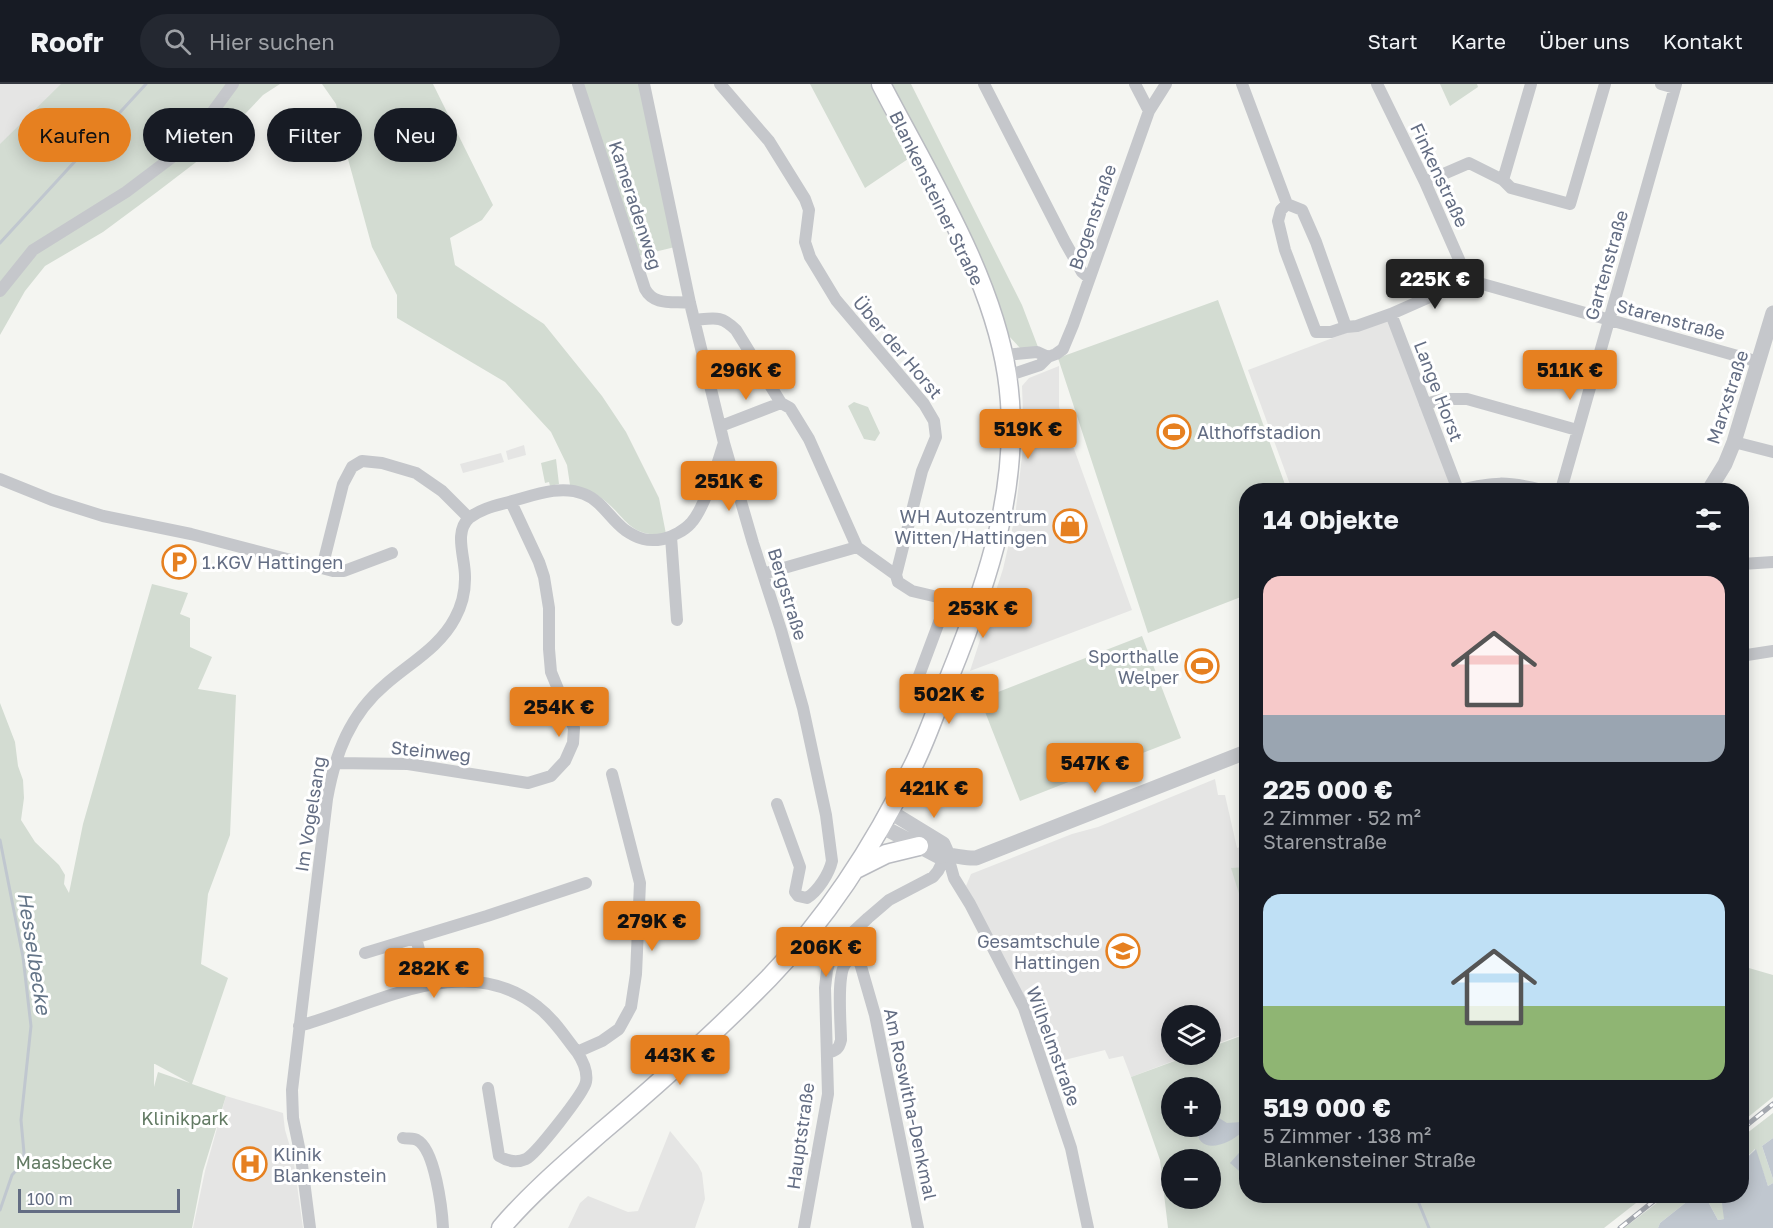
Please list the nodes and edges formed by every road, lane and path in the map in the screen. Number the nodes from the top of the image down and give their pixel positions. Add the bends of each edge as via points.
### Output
1 (233, 84) edge
2 (578, 84) edge
3 (644, 84) edge
4 (720, 84) edge
5 (880, 84) edge
6 (984, 84) edge
7 (1135, 84) edge
8 (1166, 84) edge
9 (1242, 84) edge
10 (1377, 84) edge
11 (1531, 84) edge
12 (1605, 84) edge
13 (1661, 84) edge
14 (1676, 86) edge
15 (1149, 111) junction
16 (1503, 180) junction
17 (1425, 182) junction
18 (1287, 204) junction
19 (1089, 278) junction
20 (1468, 280) junction
21 (0, 291) edge
22 (690, 303) junction
23 (1773, 313) edge
24 (1391, 314) junction
25 (694, 320) junction
26 (1609, 321) junction
27 (1346, 327) junction
28 (1003, 355) junction
29 (1048, 357) junction
30 (1759, 362) junction
31 (1007, 376) junction
32 (781, 403) junction
33 (1425, 404) junction
34 (721, 426) junction
35 (1577, 430) junction
36 (724, 442) junction
37 (1734, 442) junction
38 (1773, 452) edge
39 (0, 479) edge
40 (1455, 483) edge
41 (1492, 483) edge
42 (1508, 483) edge
43 (1562, 483) edge
44 (1713, 483) edge
45 (511, 502) junction
46 (469, 518) junction
47 (671, 537) junction
48 (857, 547) junction
49 (392, 553) dead end
50 (1773, 562) edge
51 (1749, 564) edge
52 (322, 568) junction
53 (763, 574) junction
54 (896, 575) junction
55 (948, 598) junction
56 (976, 606) junction
57 (677, 620) dead end
58 (1773, 651) edge
59 (1749, 655) edge
60 (941, 697) junction
61 (1239, 755) edge
62 (334, 762) junction
63 (612, 774) dead end
64 (777, 804) dead end
65 (885, 819) junction
66 (919, 846) junction
67 (947, 854) junction
68 (856, 869) junction
69 (586, 883) dead end
70 (416, 938) junction
71 (365, 953) dead end
72 (428, 985) junction
73 (300, 1026) junction
74 (577, 1052) junction
75 (827, 1053) junction
76 (488, 1088) dead end
77 (403, 1138) dead end
78 (310, 1228) edge
79 (443, 1228) edge
80 (501, 1228) edge
81 (804, 1228) edge
82 (918, 1228) edge
83 (1088, 1228) edge

1 - 21 street via 200,129 171,158 126,192 33,250
2 - 22 street, Kameradenweg via 648,295 656,301
3 - 22 street, Bergstraße
4 - 54 street, Über der Horst via 769,141 804,199 809,210 805,242 836,300 934,421 934,444 922,471
5 - 28 main road, Blankensteiner Straße via 951,218 978,278
6 - 19 street via 1065,242
7 - 15 street
8 - 15 street, Bogenstraße
9 - 18 street
10 - 17 street, Finkenstraße
11 - 16 street
12 - 16 street via 1570,204 1511,188
13 - 14 street
14 - 26 street, Gartenstraße
15 - 19 street, Bogenstraße
16 - 17 street via 1469,163
17 - 20 street, Finkenstraße
18 - 27 street via 1302,210
18 - 27 street via 1278,221 1316,332
19 - 29 street, Bogenstraße via 1063,349
20 - 24 street
20 - 26 street, Starenstraße
22 - 25 street, Bergstraße
23 - 30 street, Marxstraße
24 - 27 street
24 - 33 street, Lange Horst
25 - 32 street via 719,317 727,321
25 - 34 street, Bergstraße
26 - 30 street, Starenstraße
26 - 35 street, Gartenstraße
28 - 29 street via 1037,352
28 - 31 main road, Blankensteiner Straße
29 - 31 street, Bogenstraße via 1040,365
30 - 37 street, Marxstraße
31 - 56 main road, Blankensteiner Straße via 1012,426 1006,491 1000,527
32 - 34 street
32 - 48 street via 790,408 809,439
33 - 35 street via 1467,399
33 - 40 street, Lange Horst
34 - 36 street, Bergstraße
35 - 43 street, Gartenstraße
36 - 47 street via 700,509 691,524
36 - 53 street, Bergstraße
37 - 38 street
37 - 44 street, Marxstraße
39 - 52 street via 103,516
41 - 42 street
45 - 46 street
45 - 47 street via 538,494 574,491 592,498 634,536 647,542
45 - 62 street, Steinweg via 544,577 551,672 574,728 565,761 551,776 528,783 408,764
46 - 52 street via 442,491 416,473 362,461 352,467 343,484
46 - 62 street, Im Vogelsang via 461,531 466,577 454,620 435,644 384,685 357,716
47 - 57 street
48 - 53 street
48 - 54 street
49 - 52 street via 344,571
50 - 51 street
53 - 64 street, Bergstraße via 803,708 830,840 831,866 807,898 795,892 800,867
54 - 55 street via 898,582 912,591
55 - 56 street
55 - 60 street via 914,689
56 - 60 main road, Blankensteiner Straße
58 - 59 street
60 - 65 main road, Blankensteiner Straße via 915,763
61 - 67 street via 976,858
62 - 73 street, Im Vogelsang
63 - 74 street via 640,883 636,974 631,1006 619,1029
65 - 66 street
65 - 67 street via 943,844
65 - 68 main road, Blankensteiner Straße
66 - 67 street via 938,856
66 - 68 main road via 886,854
67 - 75 street, Hauptstraße via 933,877 889,900 834,952 826,979
67 - 83 street, Wilhelmstraße via 954,878 1024,1008 1071,1148
68 - 80 main road, Blankensteiner Straße via 799,945 735,1012 576,1154
69 - 70 street
70 - 71 street
70 - 72 street
72 - 73 street
72 - 74 street via 465,980 521,995 537,1006
73 - 78 street, Im Vogelsang via 292,1108
74 - 76 street via 586,1073 584,1090 540,1147 525,1160 509,1161 499,1156
75 - 81 street, Hauptstraße via 828,1095
75 - 82 street, Am Roswitha-Denkmal via 839,1047 841,976 848,960 855,958 860,963 875,1015
77 - 79 street via 417,1140 426,1148 441,1198

